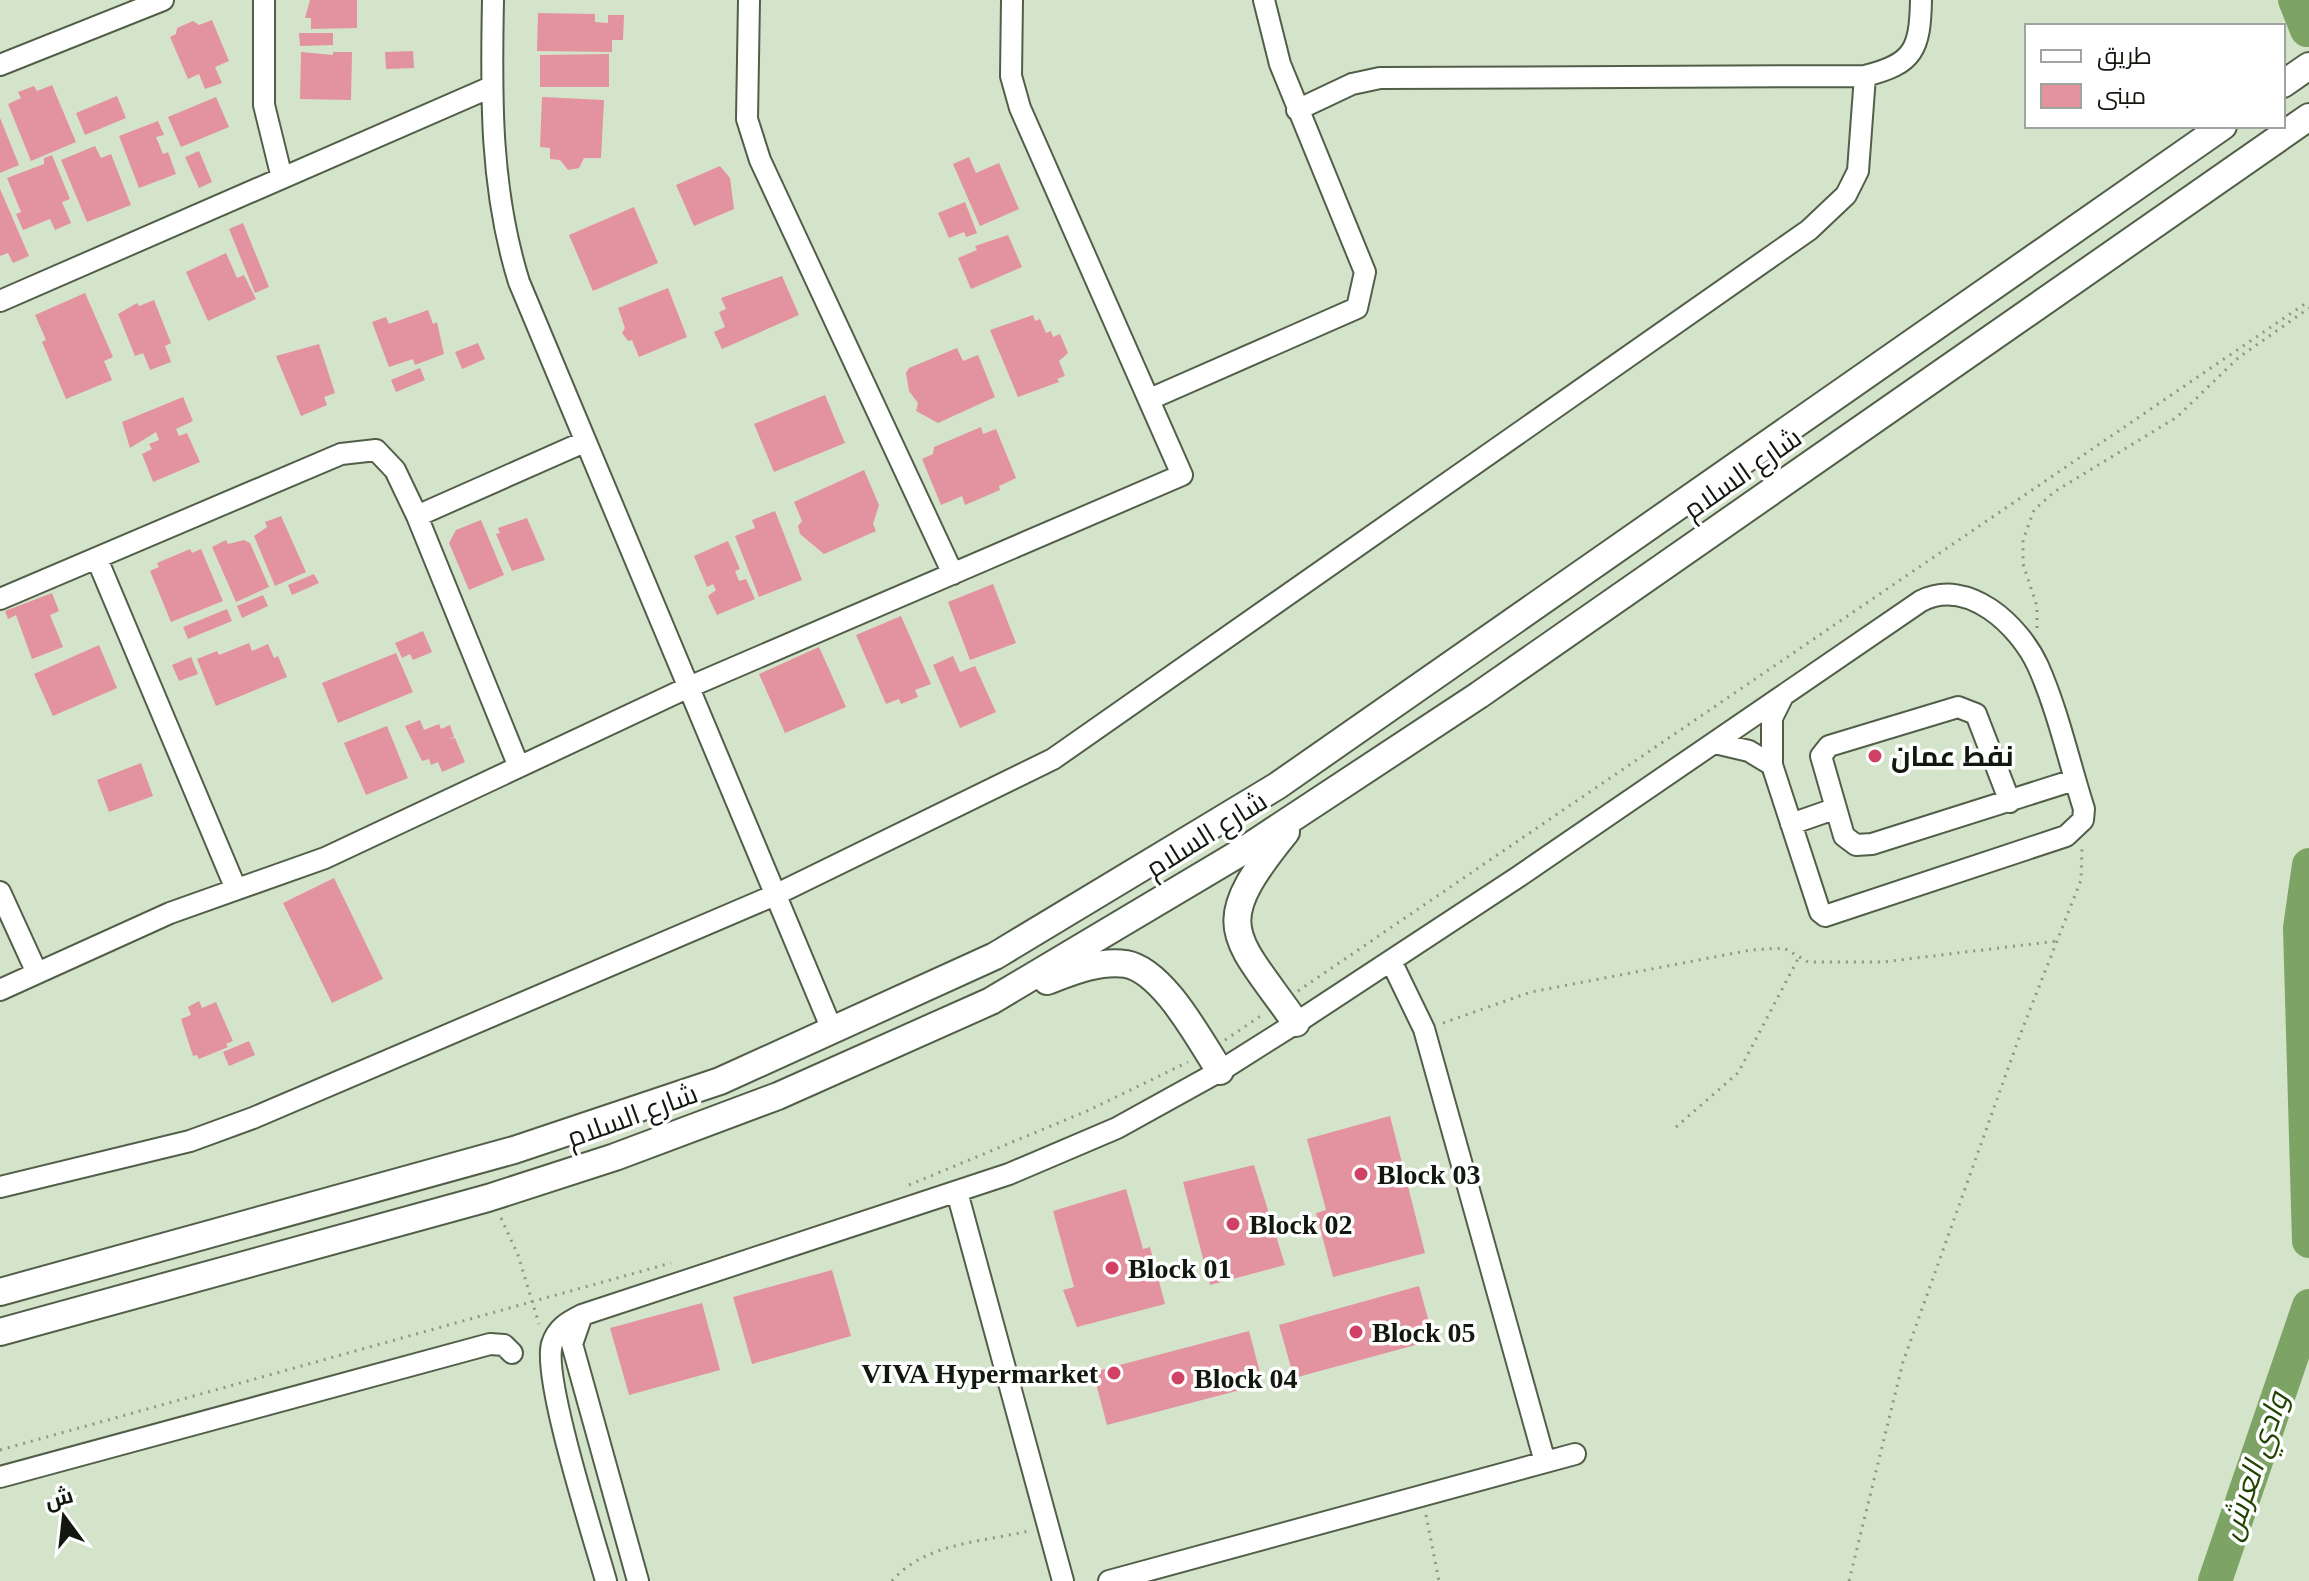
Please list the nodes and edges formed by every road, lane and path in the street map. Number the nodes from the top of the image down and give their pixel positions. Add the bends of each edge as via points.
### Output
1 (163, 0) edge
2 (264, 0) edge
3 (493, 0) edge
4 (749, 0) edge
5 (1012, 0) edge
6 (1264, 0) edge
7 (1921, 0) edge
8 (0, 65) edge
9 (2309, 66) edge
10 (1865, 76) junction
11 (2285, 83) edge
12 (491, 87) junction
13 (1297, 110) junction
14 (2309, 117) edge
15 (2220, 128) edge
16 (282, 178) junction
17 (0, 301) edge
18 (2309, 301) edge
19 (2309, 308) edge
20 (1150, 399) junction
21 (584, 442) junction
22 (417, 516) junction
23 (97, 559) junction
24 (953, 574) junction
25 (0, 599) edge
26 (2037, 665) junction
27 (689, 687) junction
28 (1783, 696) junction
29 (1715, 743) junction
30 (1772, 765) junction
31 (519, 767) junction
32 (2074, 780) junction
33 (2010, 802) junction
34 (1834, 809) junction
35 (1303, 812) junction
36 (2083, 820) junction
37 (1791, 824) junction
38 (236, 889) junction
39 (0, 892) edge
40 (775, 895) junction
41 (2057, 941) junction
42 (1799, 957) junction
43 (1391, 961) junction
44 (37, 973) junction
45 (0, 990) edge
46 (991, 1001) junction
47 (1289, 1012) junction
48 (1424, 1029) junction
49 (833, 1032) junction
50 (1214, 1061) junction
51 (1676, 1127) dead end
52 (0, 1187) edge
53 (903, 1187) dead end
54 (957, 1192) junction
55 (488, 1198) junction
56 (685, 1259) dead end
57 (0, 1292) edge
58 (532, 1303) junction
59 (582, 1315) junction
60 (0, 1332) edge
61 (512, 1353) dead end
62 (550, 1363) junction
63 (0, 1450) edge
64 (1575, 1454) dead end
65 (1545, 1462) junction
66 (0, 1477) edge
67 (1422, 1496) junction
68 (1048, 1526) junction
69 (606, 1581) edge
70 (638, 1581) edge
71 (892, 1581) edge
72 (1063, 1581) edge
73 (1109, 1581) edge
74 (1439, 1581) edge
75 (1849, 1581) edge

1 - 8 street
2 - 16 street via 264,105
3 - 12 street
4 - 24 street via 747,119 760,160
5 - 20 street via 1011,76 1020,108
6 - 13 street
7 - 10 street via 1912,54 1895,69
9 - 11 main road
10 - 13 street via 1380,78 1352,84
10 - 40 street via 1858,171 1846,195 1809,230 1053,759
12 - 16 street
12 - 21 street via 495,177 509,251
13 - 20 street via 1365,272 1357,308
14 - 35 main road, شارع السلام
15 - 49 main road, شارع السلام via 1277,786 995,956
16 - 17 street
18 - 47 path
19 - 26 path via 2238,358 2177,417 2054,492 2034,510 2023,540 2023,564 2037,606
20 - 24 street via 1182,475
21 - 22 street
21 - 27 street
22 - 23 street via 395,470 376,450 341,454
22 - 31 street
23 - 25 street
23 - 38 street
24 - 27 street
26 - 28 street via 2001,618 1973,599 1947,594 1932,596
26 - 32 street
27 - 31 street
27 - 40 street
28 - 29 street
28 - 30 street via 1772,718
29 - 30 street via 1749,751
29 - 43 street
30 - 37 street
31 - 38 street via 325,858
32 - 33 street
32 - 36 street
33 - 34 street via 1856,845 1844,836
33 - 34 street via 1976,714 1958,707 1829,746 1821,756
34 - 37 street
35 - 46 main road, شارع السلام
35 - 47 main road via 1249,880 1236,917 1244,952
36 - 37 street via 2066,836 1825,916
36 - 41 path via 2081,880
38 - 44 street
39 - 44 street
40 - 49 street
40 - 52 street via 253,1118 190,1141
41 - 42 path via 1883,962 1808,962
41 - 75 path via 1903,1362
42 - 48 path via 1784,948 1751,950 1531,992
42 - 51 path via 1738,1073
43 - 47 street
43 - 48 street
44 - 45 street
46 - 50 main road via 1099,964 1128,964 1153,979
46 - 55 main road, شارع السلام via 778,1096
47 - 50 street
47 - 50 path
48 - 65 street
49 - 57 main road, شارع السلام via 720,1081 514,1150
50 - 53 path
50 - 54 street via 1117,1128
54 - 59 street
54 - 68 street
55 - 58 path via 510,1235
55 - 60 main road, شارع السلام
56 - 58 path
58 - 62 path
58 - 63 path
59 - 62 street via 563,1325 552,1344
59 - 70 street via 572,1344
61 - 66 street via 504,1345 490,1344
62 - 69 street
64 - 65 street
65 - 67 street
67 - 73 street
67 - 74 path
68 - 71 path via 931,1552 906,1564
68 - 72 street

